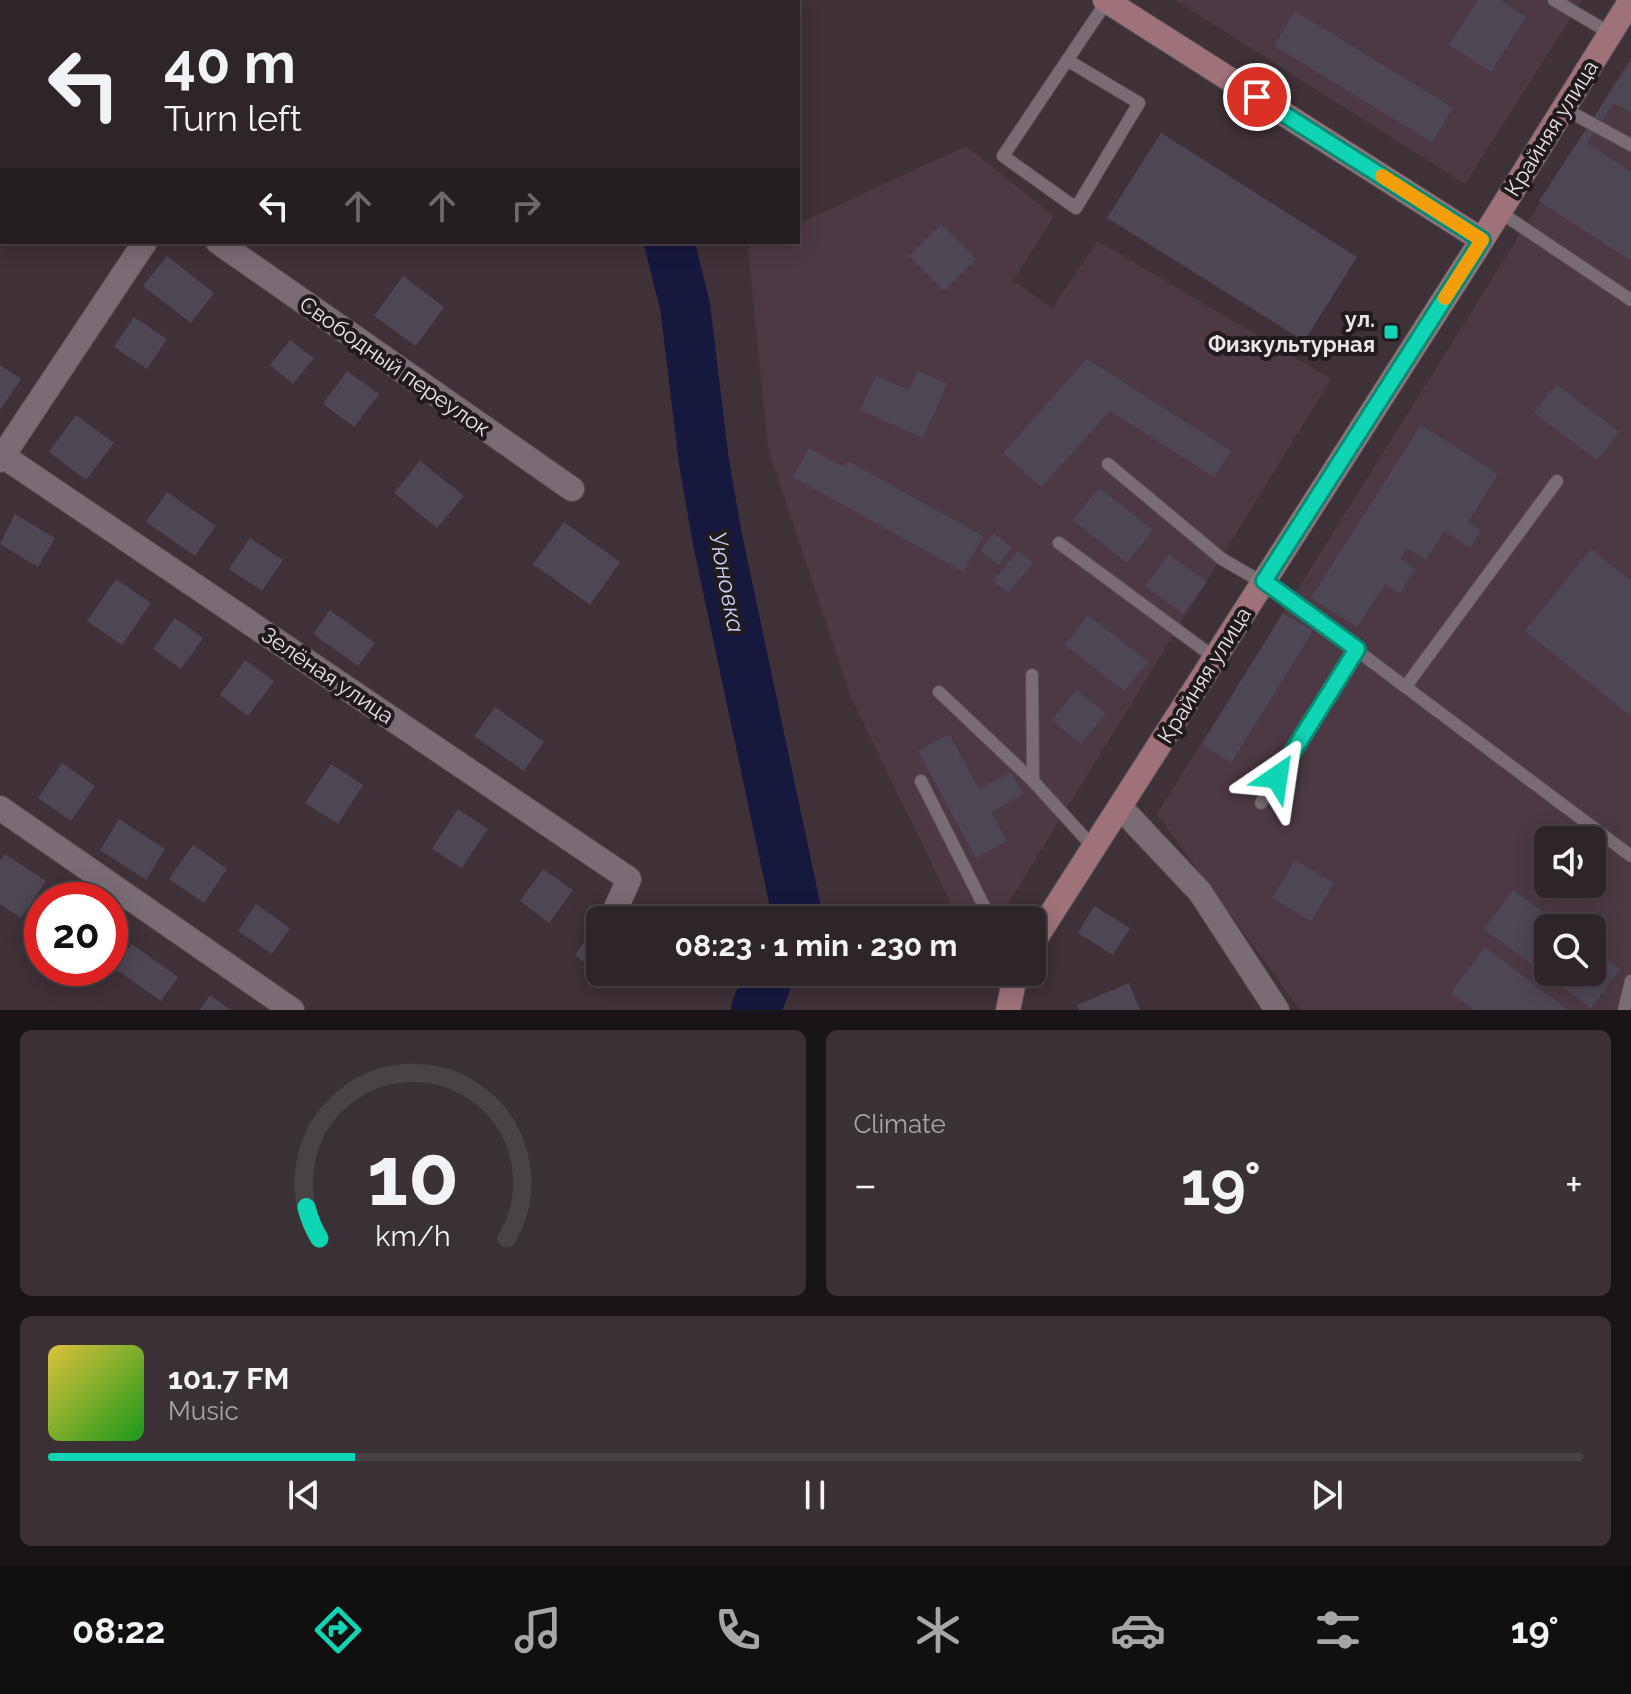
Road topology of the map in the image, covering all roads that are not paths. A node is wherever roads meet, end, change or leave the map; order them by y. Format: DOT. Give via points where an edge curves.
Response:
graph roads {
  1 [pos="1554,0"];
  2 [pos="1631,0"];
  3 [pos="1106,1"];
  4 [pos="1610,33"];
  5 [pos="1067,60"];
  6 [pos="1563,108"];
  7 [pos="1631,145"];
  8 [pos="1500,212"];
  9 [pos="1482,240"];
  10 [pos="144,244"];
  11 [pos="221,244"];
  12 [pos="1631,300"];
  13 [pos="1,457"];
  14 [pos="1108,464"];
  15 [pos="1557,481"];
  16 [pos="572,489"];
  17 [pos="1059,543"];
  18 [pos="1264,581"];
  19 [pos="1357,649"];
  20 [pos="1215,658"];
  21 [pos="1032,675"];
  22 [pos="1406,686"];
  23 [pos="939,692"];
  24 [pos="921,781"];
  25 [pos="1033,781"];
  26 [pos="1261,803"];
  27 [pos="1120,807"];
  28 [pos="0,808"];
  29 [pos="1094,848"];
  30 [pos="1631,856"];
  31 [pos="617,906"];
  32 [pos="984,906"];
  33 [pos="1046,922"];
  34 [pos="1631,981"];
  35 [pos="1013,986"];
  36 [pos="292,1010"];
  37 [pos="1008,1010"];
  38 [pos="1277,1010"];
  39 [pos="1624,1010"];
  1 -- 4 [label="lane"];
  2 -- 4 [label="street, Крайняя улица"];
  3 -- 5 [label="lane"];
  3 -- 9 [label="street"];
  4 -- 6 [label="street, Крайняя улица"];
  5 -- 5 [label="lane" via="1003,156 1076,208 1139,103"];
  6 -- 7 [label="lane"];
  6 -- 8 [label="street, Крайняя улица"];
  8 -- 9 [label="street, Крайняя улица"];
  8 -- 12 [label="lane"];
  9 -- 18 [label="street, Крайняя улица"];
  10 -- 13 [label="street"];
  11 -- 16 [label="street, Свободный переулок"];
  13 -- 31 [label="street, Зелёная улица" via="629,879"];
  14 -- 18 [label="lane" via="1222,559"];
  15 -- 22 [label="lane"];
  17 -- 20 [label="lane"];
  18 -- 19 [label="lane"];
  18 -- 20 [label="street, Крайняя улица"];
  19 -- 22 [label="lane"];
  19 -- 26 [label="lane"];
  20 -- 27 [label="street, Крайняя улица"];
  21 -- 25 [label="lane"];
  22 -- 30 [label="lane"];
  23 -- 25 [label="lane"];
  24 -- 32 [label="lane"];
  25 -- 29 [label="lane"];
  27 -- 29 [label="street, Крайняя улица"];
  27 -- 38 [label="street" via="1200,892"];
  28 -- 36 [label="street"];
  29 -- 33 [label="street, Крайняя улица"];
  34 -- 39 [label="lane"];
  35 -- 37 [label="street"];
}
